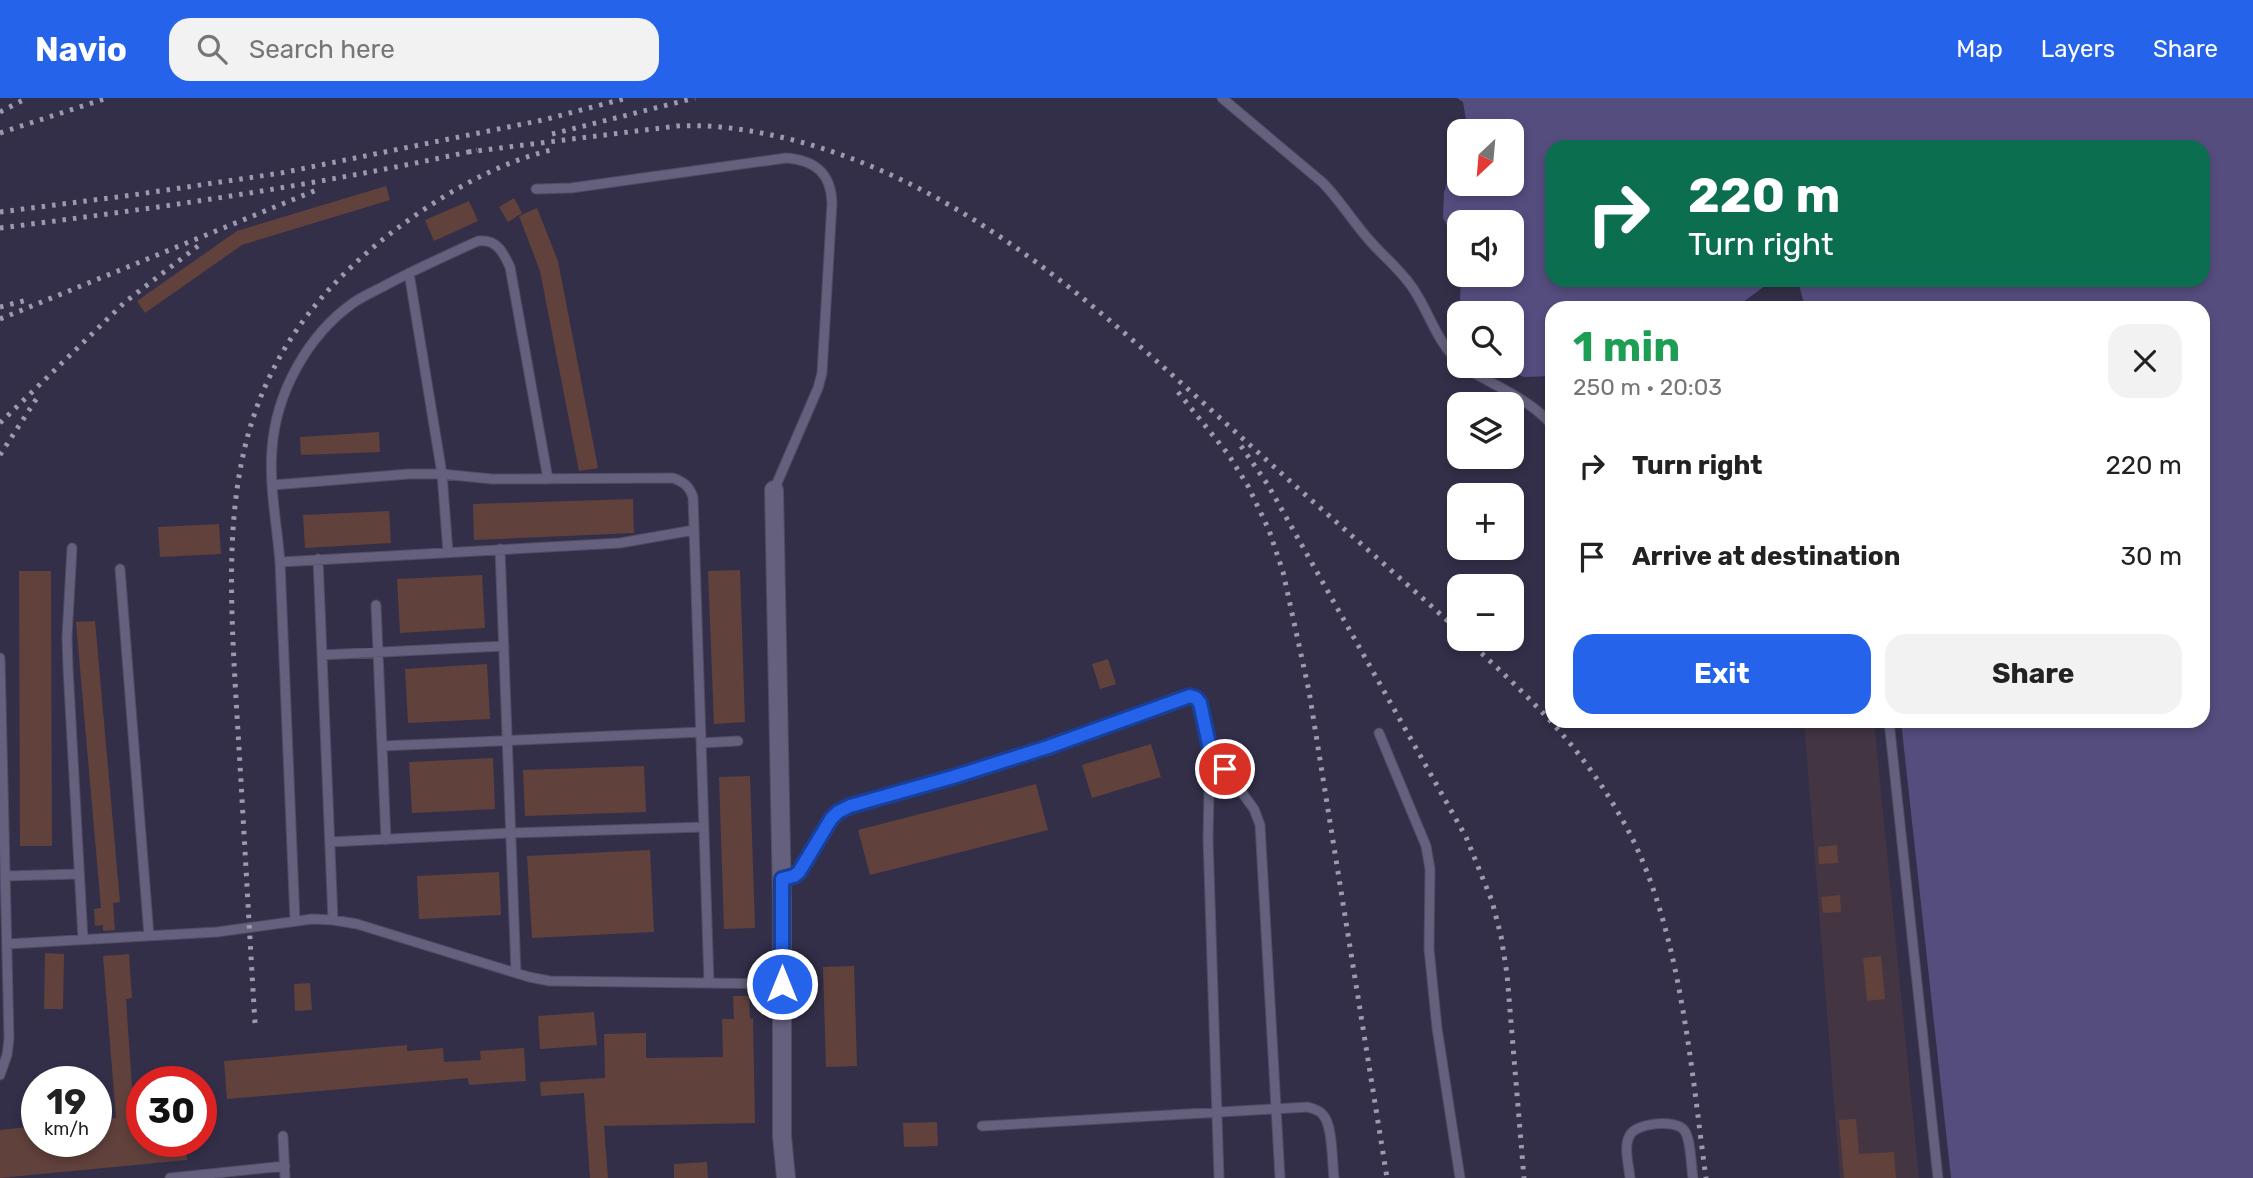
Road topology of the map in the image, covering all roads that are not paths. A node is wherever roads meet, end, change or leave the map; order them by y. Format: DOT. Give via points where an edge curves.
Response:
graph roads {
  1 [pos="1222,98"];
  2 [pos="536,189"];
  3 [pos="409,273"];
  4 [pos="1447,349"];
  5 [pos="1483,378"];
  6 [pos="1545,417"];
  7 [pos="442,474"];
  8 [pos="548,479"];
  9 [pos="273,485"];
  10 [pos="774,490"];
  11 [pos="694,530"];
  12 [pos="72,548"];
  13 [pos="500,549"];
  14 [pos="448,552"];
  15 [pos="318,559"];
  16 [pos="280,562"];
  17 [pos="120,569"];
  18 [pos="376,605"];
  19 [pos="504,646"];
  20 [pos="378,652"];
  21 [pos="322,655"];
  22 [pos="0,658"];
  23 [pos="1890,728"];
  24 [pos="701,732"];
  25 [pos="1379,733"];
  26 [pos="507,740"];
  27 [pos="738,741"];
  28 [pos="701,743"];
  29 [pos="382,746"];
  30 [pos="1210,749"];
  31 [pos="704,827"];
  32 [pos="511,833"];
  33 [pos="386,840"];
  34 [pos="330,842"];
  35 [pos="79,874"];
  36 [pos="5,876"];
  37 [pos="782,879"];
  38 [pos="333,920"];
  39 [pos="295,921"];
  40 [pos="149,936"];
  41 [pos="83,939"];
  42 [pos="7,944"];
  43 [pos="516,973"];
  44 [pos="709,983"];
  45 [pos="782,984"];
  46 [pos="0,1075"];
  47 [pos="1276,1109"];
  48 [pos="1217,1113"];
  49 [pos="982,1126"];
  50 [pos="283,1136"];
  51 [pos="285,1166"];
  52 [pos="170,1178"];
  53 [pos="285,1178"];
  54 [pos="786,1178"];
  55 [pos="1219,1178"];
  56 [pos="1280,1178"];
  57 [pos="1334,1178"];
  58 [pos="1460,1178"];
  59 [pos="1630,1178"];
  60 [pos="1693,1178"];
  61 [pos="1938,1178"];
  1 -- 4 [label="lane" via="1335,196 1372,244 1403,274"];
  2 -- 10 [label="lane" via="786,158 806,161 829,180 832,203 822,373"];
  3 -- 7 [label="lane"];
  3 -- 8 [label="lane" via="478,241 487,240 503,252 510,267"];
  3 -- 9 [label="lane" via="355,302 308,350 278,412"];
  5 -- 6 [label="lane"];
  7 -- 8 [label="lane"];
  7 -- 9 [label="lane"];
  7 -- 14 [label="lane"];
  8 -- 11 [label="lane" via="673,478 690,488"];
  9 -- 16 [label="lane"];
  10 -- 37 [label="street"];
  11 -- 13 [label="lane" via="620,543"];
  11 -- 24 [label="lane"];
  12 -- 35 [label="lane" via="67,638"];
  13 -- 14 [label="lane"];
  13 -- 19 [label="lane"];
  14 -- 15 [label="lane"];
  15 -- 16 [label="lane"];
  15 -- 21 [label="lane"];
  16 -- 39 [label="lane"];
  17 -- 40 [label="lane"];
  18 -- 20 [label="lane"];
  19 -- 20 [label="lane"];
  19 -- 26 [label="lane"];
  20 -- 21 [label="lane"];
  20 -- 29 [label="lane"];
  21 -- 34 [label="lane"];
  22 -- 36 [label="lane"];
  23 -- 61 [label="lane"];
  24 -- 26 [label="lane"];
  24 -- 28 [label="lane"];
  25 -- 58 [label="lane" via="1426,846 1437,1028"];
  26 -- 29 [label="lane"];
  26 -- 32 [label="lane"];
  27 -- 28 [label="lane"];
  28 -- 31 [label="lane"];
  29 -- 33 [label="lane"];
  30 -- 37 [label="lane" via="1200,703 1185,697 1048,747 850,806 831,819 799,872"];
  30 -- 47 [label="lane" via="1254,809 1260,825"];
  30 -- 48 [label="lane" via="1208,838"];
  31 -- 32 [label="lane"];
  31 -- 44 [label="lane"];
  32 -- 33 [label="lane"];
  32 -- 43 [label="lane"];
  33 -- 34 [label="lane"];
  34 -- 38 [label="lane"];
  35 -- 36 [label="lane"];
  35 -- 41 [label="lane"];
  36 -- 42 [label="lane"];
  37 -- 45 [label="street"];
  38 -- 39 [label="lane"];
  38 -- 43 [label="lane"];
  39 -- 40 [label="lane"];
  40 -- 41 [label="lane"];
  41 -- 42 [label="lane"];
  42 -- 46 [label="lane" via="9,1039"];
  43 -- 44 [label="lane" via="550,981"];
  44 -- 45 [label="lane"];
  45 -- 54 [label="street"];
  47 -- 48 [label="lane"];
  47 -- 56 [label="lane"];
  47 -- 57 [label="lane" via="1308,1107 1324,1115"];
  48 -- 49 [label="lane"];
  48 -- 55 [label="lane"];
  50 -- 51 [label="lane"];
  51 -- 52 [label="lane"];
  51 -- 53 [label="lane"];
  59 -- 60 [label="lane" via="1629,1136 1640,1127 1669,1123 1687,1135"];
}
